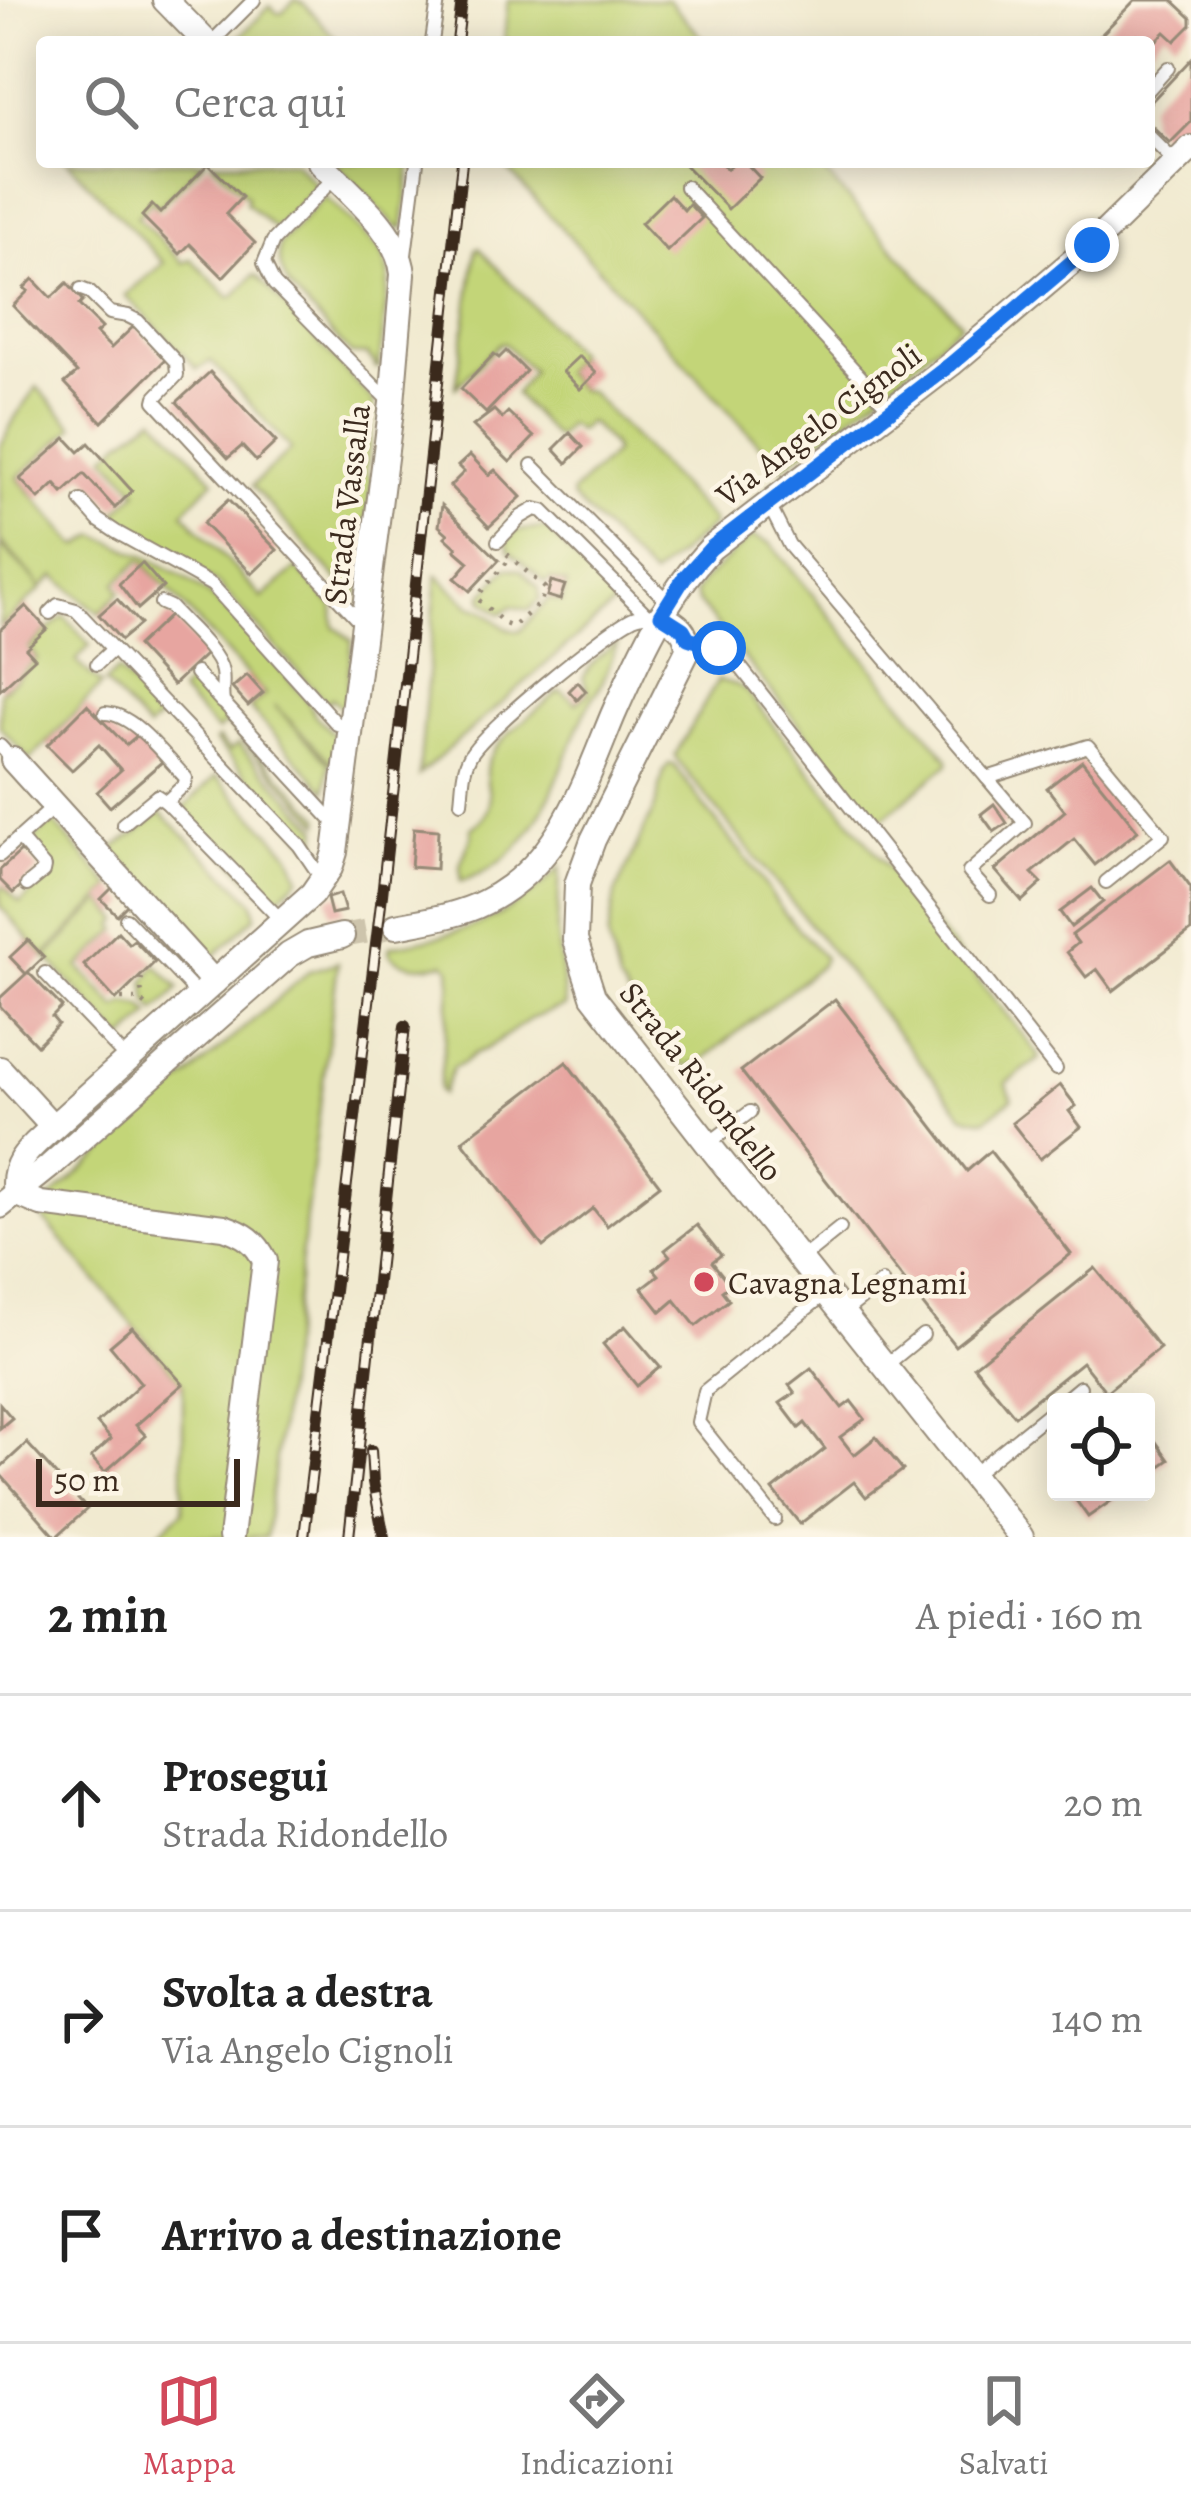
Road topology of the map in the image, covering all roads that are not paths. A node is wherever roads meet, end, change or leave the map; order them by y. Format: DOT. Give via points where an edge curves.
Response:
graph roads {
  1 [pos="165,0"];
  2 [pos="254,0"];
  3 [pos="438,0"];
  4 [pos="203,36"];
  5 [pos="215,36"];
  6 [pos="433,36"];
  7 [pos="1168,68"];
  8 [pos="1155,82"];
  9 [pos="1155,139"];
  10 [pos="1184,156"];
  11 [pos="416,168"];
  12 [pos="327,170"];
  13 [pos="686,187"];
  14 [pos="403,274"];
  15 [pos="82,289"];
  16 [pos="392,404"];
  17 [pos="891,410"];
  18 [pos="532,465"];
  19 [pos="81,501"];
  20 [pos="769,504"];
  21 [pos="498,541"];
  22 [pos="161,603"];
  23 [pos="658,611"];
  24 [pos="50,614"];
  25 [pos="364,627"];
  26 [pos="688,638"];
  27 [pos="112,649"];
  28 [pos="97,664"];
  29 [pos="196,673"];
  30 [pos="223,702"];
  31 [pos="105,713"];
  32 [pos="351,730"];
  33 [pos="6,753"];
  34 [pos="987,778"];
  35 [pos="166,802"];
  36 [pos="461,802"];
  37 [pos="55,806"];
  38 [pos="339,820"];
  39 [pos="123,824"];
  40 [pos="19,838"];
  41 [pos="0,855"];
  42 [pos="323,880"];
  43 [pos="1106,883"];
  44 [pos="27,885"];
  45 [pos="990,895"];
  46 [pos="126,919"];
  47 [pos="282,921"];
  48 [pos="396,926"];
  49 [pos="342,936"];
  50 [pos="45,973"];
  51 [pos="206,989"];
  52 [pos="128,1060"];
  53 [pos="1056,1069"];
  54 [pos="0,1070"];
  55 [pos="750,1112"];
  56 [pos="53,1127"];
  57 [pos="708,1144"];
  58 [pos="8,1199"];
  59 [pos="840,1228"];
  60 [pos="800,1261"];
  61 [pos="881,1282"];
  62 [pos="834,1303"];
  63 [pos="923,1335"];
  64 [pos="885,1366"];
  65 [pos="1080,1387"];
  66 [pos="1073,1393"];
  67 [pos="1047,1414"];
  68 [pos="972,1475"];
  69 [pos="775,1519"];
  70 [pos="231,1537"];
  71 [pos="1021,1537"];
  1 -- 4 [label="street"];
  2 -- 5 [label="lane"];
  3 -- 6 [label="lane"];
  7 -- 8 [label="lane"];
  9 -- 10 [label="lane"];
  10 -- 17 [label="street, Via Angelo Cignoli" via="1092,245"];
  11 -- 14 [label="lane"];
  12 -- 14 [label="street" via="394,242"];
  12 -- 16 [label="lane" via="264,263 274,284"];
  13 -- 17 [label="lane"];
  14 -- 16 [label="street, Strada Vassalla"];
  15 -- 25 [label="lane" via="110,313 138,320 176,362 177,375 155,401"];
  16 -- 25 [label="street, Strada Vassalla"];
  17 -- 20 [label="street, Via Angelo Cignoli"];
  18 -- 23 [label="lane"];
  19 -- 32 [label="lane" via="116,532 212,585"];
  20 -- 23 [label="street, Via Angelo Cignoli" via="711,548"];
  20 -- 34 [label="lane" via="789,545"];
  21 -- 23 [label="lane" via="521,517 543,511"];
  22 -- 30 [label="lane" via="216,658"];
  23 -- 26 [label="street"];
  23 -- 36 [label="lane" via="598,641 485,736 469,757"];
  23 -- 48 [label="street, Via Angelo Cignoli" via="569,818 537,863 483,903"];
  24 -- 27 [label="lane" via="58,605 76,610"];
  25 -- 32 [label="street, Strada Vassalla"];
  26 -- 53 [label="lane" via="719,648 742,668"];
  26 -- 57 [label="street, Strada Ridondello" via="684,662 593,840 577,884 575,940 593,996"];
  27 -- 28 [label="lane"];
  27 -- 42 [label="lane"];
  29 -- 30 [label="lane"];
  30 -- 38 [label="lane"];
  31 -- 35 [label="lane" via="127,718 186,778"];
  32 -- 38 [label="street, Strada Vassalla"];
  33 -- 37 [label="street"];
  34 -- 43 [label="lane" via="1088,746 1163,836"];
  34 -- 45 [label="lane" via="1025,823 969,872"];
  35 -- 39 [label="lane" via="157,796"];
  35 -- 47 [label="lane"];
  37 -- 40 [label="lane"];
  37 -- 51 [label="street"];
  38 -- 42 [label="street, Strada Vassalla"];
  40 -- 41 [label="lane"];
  40 -- 44 [label="lane" via="44,867"];
  42 -- 47 [label="street"];
  46 -- 51 [label="lane"];
  47 -- 51 [label="street"];
  49 -- 58 [label="street" via="289,955"];
  50 -- 52 [label="lane"];
  51 -- 52 [label="street"];
  52 -- 56 [label="street"];
  54 -- 56 [label="street"];
  55 -- 57 [label="lane"];
  56 -- 58 [label="street" via="22,1157"];
  57 -- 60 [label="street, Strada Ridondello"];
  58 -- 70 [label="street" via="224,1227 259,1246 265,1261"];
  59 -- 60 [label="lane"];
  60 -- 62 [label="street, Strada Ridondello"];
  61 -- 62 [label="lane"];
  62 -- 64 [label="street, Strada Ridondello"];
  62 -- 69 [label="lane" via="705,1390 698,1422"];
  63 -- 64 [label="lane"];
  64 -- 68 [label="street, Strada Ridondello"];
  65 -- 66 [label="lane"];
  67 -- 68 [label="lane"];
  68 -- 71 [label="street, Strada Ridondello"];
}
